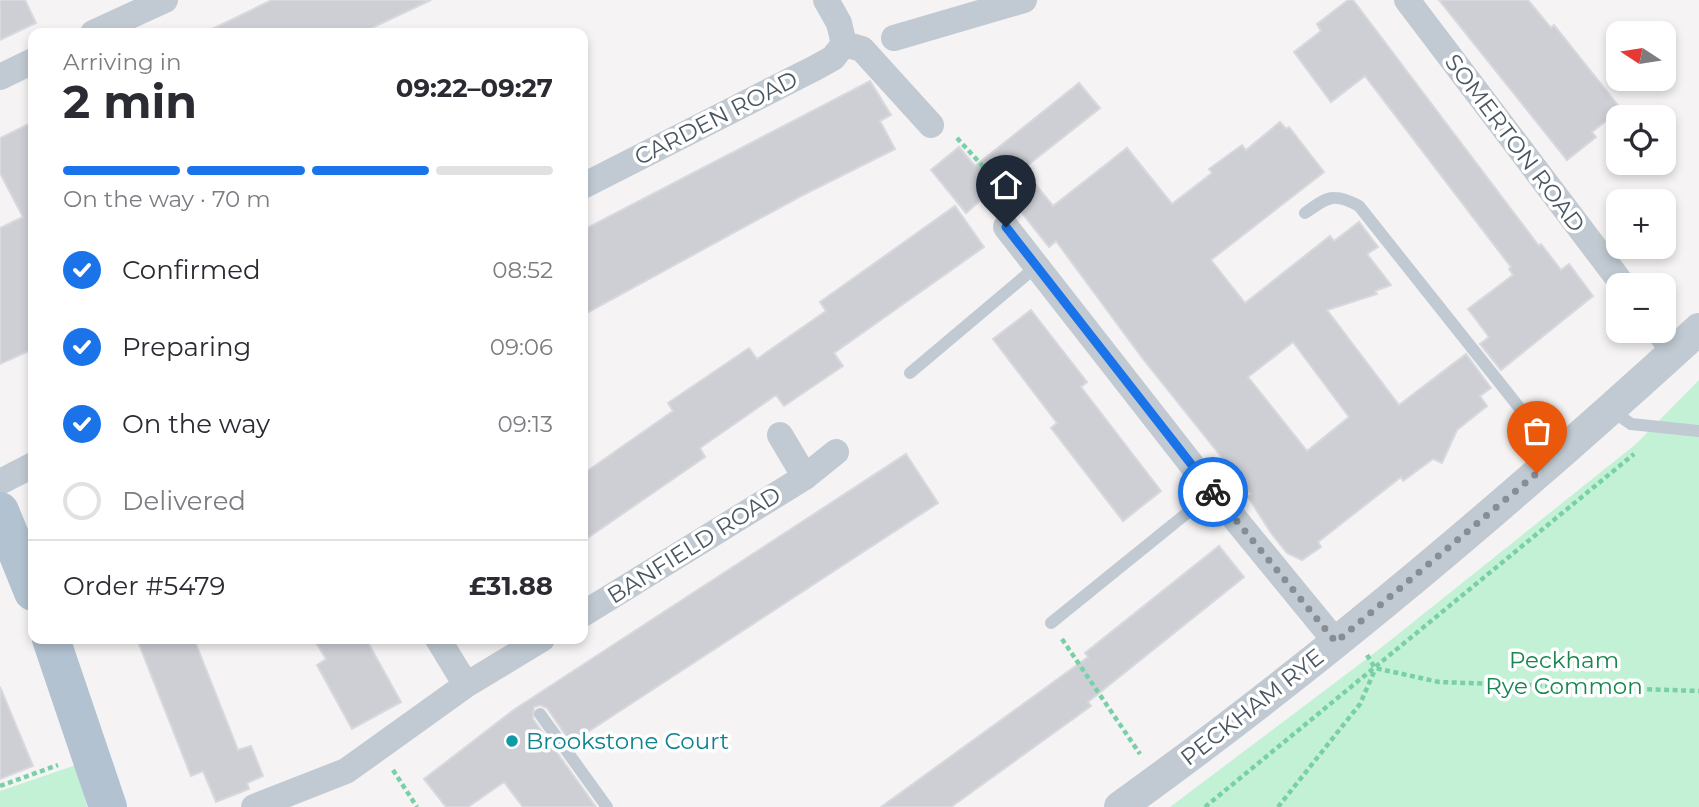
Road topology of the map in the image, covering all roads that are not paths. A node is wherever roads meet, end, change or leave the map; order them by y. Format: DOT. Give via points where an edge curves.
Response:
graph roads {
  1 [pos="165,0"];
  2 [pos="826,0"];
  3 [pos="1024,0"];
  4 [pos="1407,0"];
  5 [pos="104,28"];
  6 [pos="894,38"];
  7 [pos="844,44"];
  8 [pos="28,63"];
  9 [pos="0,77"];
  10 [pos="931,125"];
  11 [pos="588,183"];
  12 [pos="1305,213"];
  13 [pos="1006,227"];
  14 [pos="1037,266"];
  15 [pos="1614,273"];
  16 [pos="1699,328"];
  17 [pos="1676,337"];
  18 [pos="1664,343"];
  19 [pos="910,373"];
  20 [pos="1610,409"];
  21 [pos="1699,431"];
  22 [pos="780,435"];
  23 [pos="835,452"];
  24 [pos="1558,455"];
  25 [pos="28,468"];
  26 [pos="805,477"];
  27 [pos="0,482"];
  28 [pos="1213,492"];
  29 [pos="0,511"];
  30 [pos="28,580"];
  31 [pos="588,611"];
  32 [pos="1051,623"];
  33 [pos="1336,642"];
  34 [pos="53,644"];
  35 [pos="441,644"];
  36 [pos="534,644"];
  37 [pos="466,685"];
  38 [pos="540,714"];
  39 [pos="108,807"];
  40 [pos="254,807"];
  41 [pos="607,807"];
  42 [pos="1120,807"];
  1 -- 5 [label="street"];
  2 -- 7 [label="street"];
  3 -- 6 [label="street"];
  4 -- 15 [label="street, SOMERTON ROAD"];
  7 -- 10 [label="street" via="862,49"];
  7 -- 11 [label="street, CARDEN ROAD" via="833,58 815,68"];
  8 -- 9 [label="street"];
  12 -- 24 [label="lane" via="1325,198 1343,197 1359,206"];
  13 -- 14 [label="street"];
  14 -- 19 [label="lane"];
  14 -- 28 [label="street"];
  16 -- 17 [label="street, PECKHAM RYE"];
  18 -- 20 [label="street, PECKHAM RYE"];
  20 -- 21 [label="lane" via="1630,424"];
  20 -- 24 [label="street, PECKHAM RYE"];
  22 -- 26 [label="street, BANFIELD ROAD"];
  23 -- 26 [label="street, BANFIELD ROAD"];
  24 -- 33 [label="street, PECKHAM RYE"];
  25 -- 27 [label="street"];
  26 -- 31 [label="street, BANFIELD ROAD"];
  28 -- 32 [label="lane"];
  28 -- 33 [label="street"];
  29 -- 30 [label="main road"];
  33 -- 42 [label="street, PECKHAM RYE"];
  34 -- 39 [label="main road"];
  35 -- 37 [label="street"];
  36 -- 37 [label="street"];
  37 -- 40 [label="street" via="346,771"];
  38 -- 41 [label="lane"];
}
